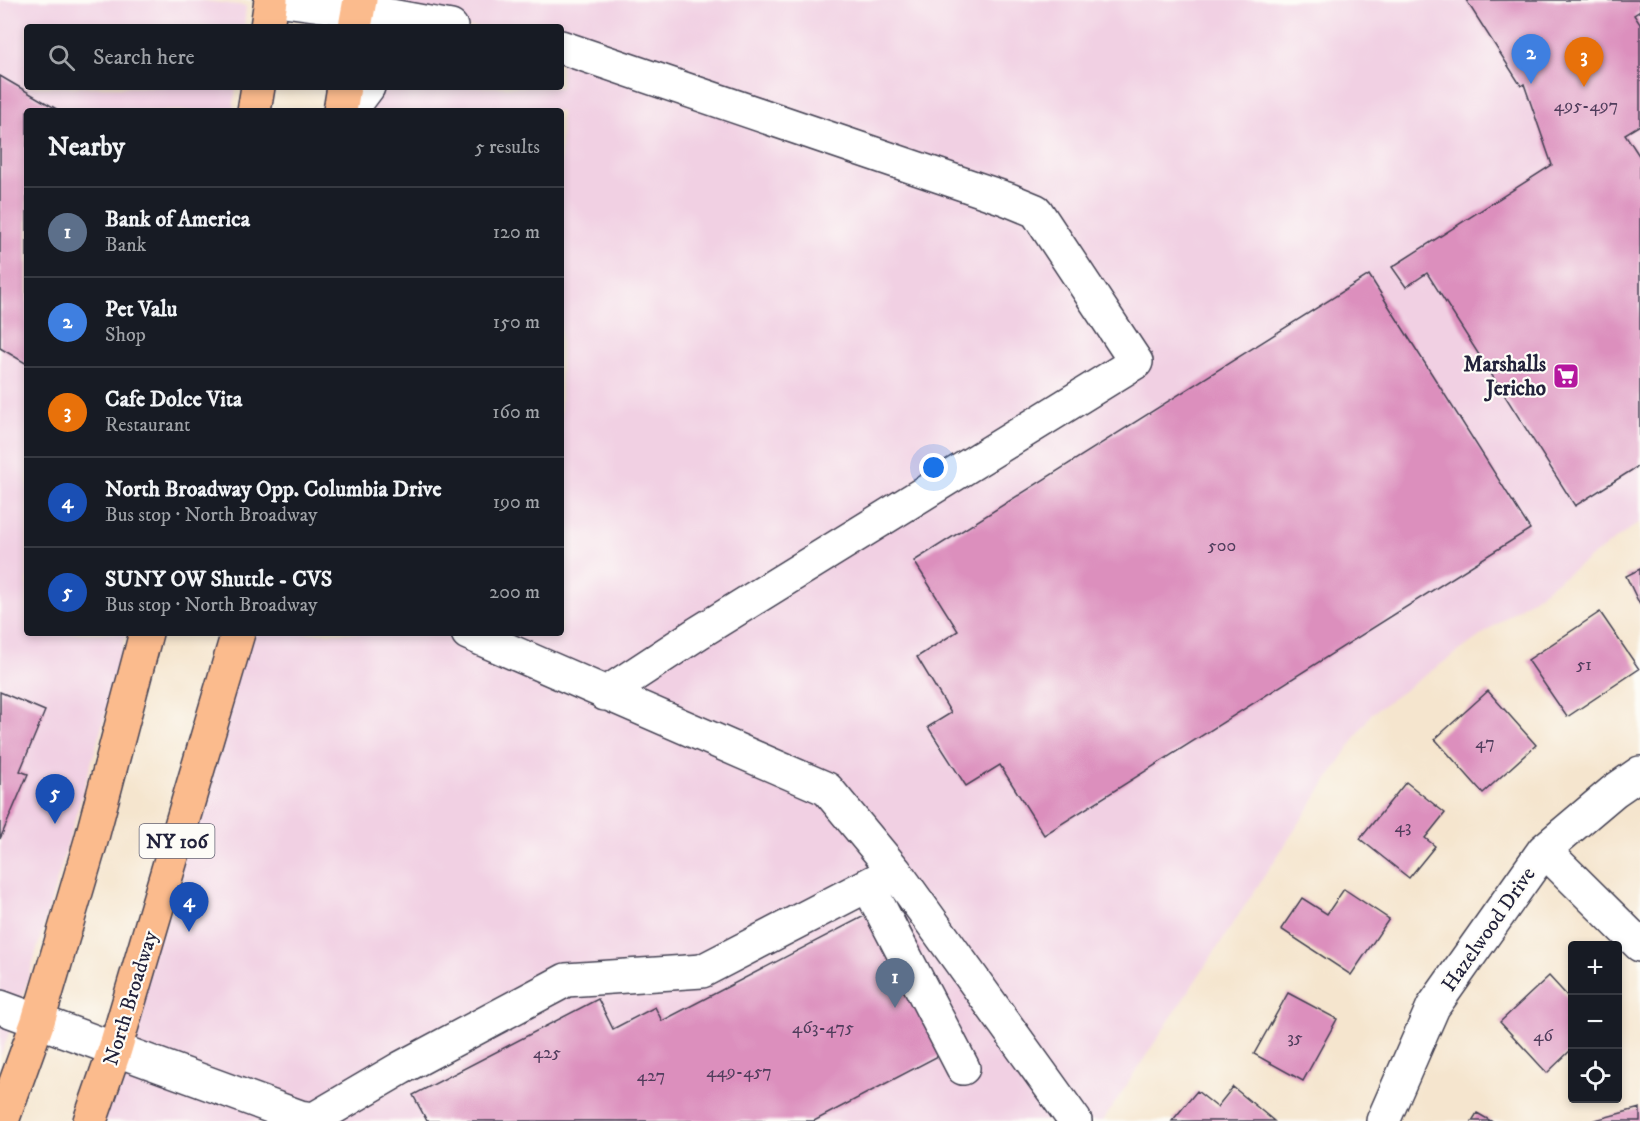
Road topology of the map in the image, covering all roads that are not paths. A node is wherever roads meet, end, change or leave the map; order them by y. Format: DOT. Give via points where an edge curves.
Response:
graph roads {
  1 [pos="271,0"];
  2 [pos="284,0"];
  3 [pos="358,12"];
  4 [pos="267,24"];
  5 [pos="432,24"];
  6 [pos="564,48"];
  7 [pos="258,90"];
  8 [pos="344,90"];
  9 [pos="366,90"];
  10 [pos="254,108"];
  11 [pos="340,108"];
  12 [pos="352,108"];
  13 [pos="145,636"];
  14 [pos="237,636"];
  15 [pos="475,636"];
  16 [pos="605,693"];
  17 [pos="1640,773"];
  18 [pos="1544,850"];
  19 [pos="882,878"];
  20 [pos="1640,945"];
  21 [pos="0,1006"];
  22 [pos="38,1021"];
  23 [pos="115,1049"];
  24 [pos="963,1068"];
  25 [pos="2,1121"];
  26 [pos="90,1121"];
  27 [pos="1075,1121"];
  28 [pos="1383,1121"];
  1 -- 4 [label="main road"];
  2 -- 3 [label="street"];
  3 -- 5 [label="street"];
  6 -- 16 [label="street" via="1036,211 1136,362"];
  7 -- 10 [label="main road"];
  8 -- 11 [label="main road"];
  9 -- 12 [label="street"];
  13 -- 22 [label="main road"];
  14 -- 23 [label="main road, North Broadway / NY 106"];
  15 -- 16 [label="street"];
  16 -- 19 [label="street" via="828,789"];
  17 -- 18 [label="street, Hazelwood Drive"];
  18 -- 20 [label="street"];
  18 -- 28 [label="street, Hazelwood Drive" via="1433,1007"];
  19 -- 23 [label="street" via="702,971 566,980 314,1119"];
  19 -- 24 [label="street"];
  19 -- 27 [label="street"];
  21 -- 22 [label="street"];
  22 -- 23 [label="street"];
  22 -- 25 [label="main road"];
  23 -- 26 [label="main road, North Broadway / NY 106"];
}
